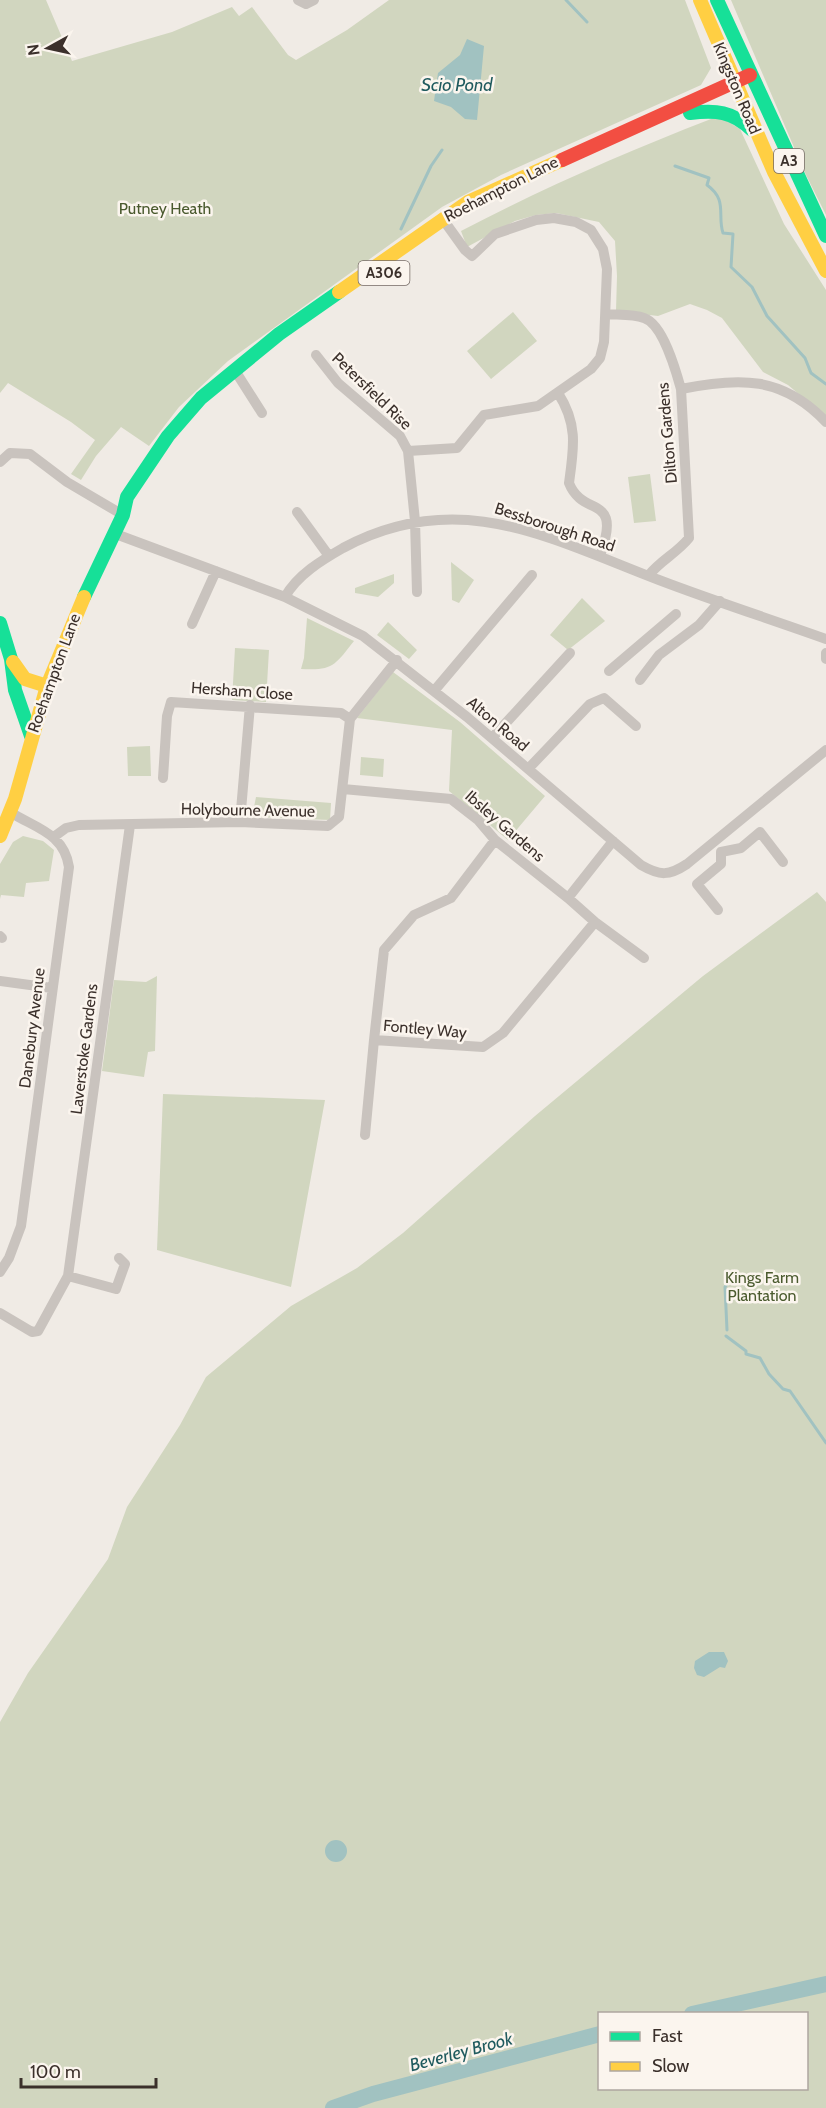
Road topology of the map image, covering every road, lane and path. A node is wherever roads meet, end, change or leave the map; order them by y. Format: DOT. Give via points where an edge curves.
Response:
graph roads {
  1 [pos="298,0"];
  2 [pos="314,0"];
  3 [pos="700,0"];
  4 [pos="717,0"];
  5 [pos="719,45"];
  6 [pos="752,80"];
  7 [pos="737,87"];
  8 [pos="700,98"];
  9 [pos="690,113"];
  10 [pos="756,134"];
  11 [pos="445,223"];
  12 [pos="826,236"];
  13 [pos="826,271"];
  14 [pos="606,314"];
  15 [pos="316,356"];
  16 [pos="238,373"];
  17 [pos="681,389"];
  18 [pos="558,393"];
  19 [pos="262,413"];
  20 [pos="826,422"];
  21 [pos="408,451"];
  22 [pos="0,462"];
  23 [pos="297,512"];
  24 [pos="123,516"];
  25 [pos="415,521"];
  26 [pos="113,533"];
  27 [pos="329,556"];
  28 [pos="600,556"];
  29 [pos="216,571"];
  30 [pos="532,574"];
  31 [pos="649,575"];
  32 [pos="417,592"];
  33 [pos="285,597"];
  34 [pos="720,600"];
  35 [pos="676,614"];
  36 [pos="0,623"];
  37 [pos="192,624"];
  38 [pos="826,639"];
  39 [pos="643,642"];
  40 [pos="570,653"];
  41 [pos="826,653"];
  42 [pos="659,655"];
  43 [pos="11,659"];
  44 [pos="826,659"];
  45 [pos="397,660"];
  46 [pos="609,671"];
  47 [pos="640,680"];
  48 [pos="47,686"];
  49 [pos="434,691"];
  50 [pos="250,705"];
  51 [pos="350,719"];
  52 [pos="636,726"];
  53 [pos="31,736"];
  54 [pos="492,738"];
  55 [pos="826,750"];
  56 [pos="528,769"];
  57 [pos="163,778"];
  58 [pos="343,789"];
  59 [pos="5,808"];
  60 [pos="240,822"];
  61 [pos="130,825"];
  62 [pos="0,836"];
  63 [pos="55,836"];
  64 [pos="495,840"];
  65 [pos="613,841"];
  66 [pos="713,841"];
  67 [pos="721,852"];
  68 [pos="783,862"];
  69 [pos="568,898"];
  70 [pos="718,910"];
  71 [pos="595,922"];
  72 [pos="644,958"];
  73 [pos="0,981"];
  74 [pos="52,988"];
  75 [pos="374,1040"];
  76 [pos="365,1135"];
  77 [pos="119,1258"];
  78 [pos="0,1272"];
  79 [pos="68,1276"];
  80 [pos="0,1313"];
  1 -- 2 [label="street" via="306,4"];
  3 -- 5 [label="main road, Kingston Road / A3"];
  4 -- 6 [label="main road, Kingston Road / A3"];
  5 -- 7 [label="main road, Kingston Road / A3"];
  5 -- 8 [label="main road" via="716,79"];
  6 -- 7 [label="main road, A306"];
  6 -- 12 [label="main road, Kingston Road / A3"];
  7 -- 8 [label="main road, Roehampton Lane / A306"];
  7 -- 9 [label="main road, Roehampton Lane / A306"];
  7 -- 10 [label="main road, Kingston Road / A3"];
  8 -- 11 [label="main road, Roehampton Lane / A306" via="504,184"];
  9 -- 10 [label="main road, A306" via="730,112"];
  9 -- 11 [label="main road, Roehampton Lane / A306"];
  10 -- 13 [label="main road, Kingston Road / A3" via="793,216"];
  11 -- 14 [label="street" via="472,256 495,234 519,224 554,218 576,222 591,231 603,249 608,291"];
  11 -- 16 [label="main road, Roehampton Lane / A306"];
  14 -- 17 [label="street, Dilton Gardens" via="645,318 654,325"];
  14 -- 18 [label="street" via="600,358"];
  15 -- 21 [label="street, Petersfield Rise" via="338,383 400,436"];
  16 -- 19 [label="street"];
  16 -- 24 [label="main road, Roehampton Lane / A306" via="201,398 168,436 127,497"];
  17 -- 20 [label="street" via="741,380 762,383 782,389"];
  17 -- 31 [label="street, Dilton Gardens" via="689,538"];
  18 -- 21 [label="street" via="530,409 484,415 457,448"];
  18 -- 28 [label="street" via="573,423 569,483 607,519"];
  21 -- 25 [label="street, Petersfield Rise"];
  22 -- 24 [label="street" via="10,453 30,454"];
  23 -- 27 [label="street"];
  24 -- 26 [label="main road, Roehampton Lane / A306"];
  25 -- 27 [label="street, Bessborough Road" via="380,531"];
  25 -- 28 [label="street, Bessborough Road" via="481,519"];
  25 -- 32 [label="street, Petersfield Rise"];
  26 -- 29 [label="street, Alton Road"];
  26 -- 48 [label="main road, Roehampton Lane / A306"];
  27 -- 33 [label="street, Bessborough Road" via="297,580"];
  28 -- 31 [label="street, Bessborough Road"];
  29 -- 33 [label="street, Alton Road"];
  29 -- 37 [label="street"];
  30 -- 49 [label="street"];
  31 -- 34 [label="street, Bessborough Road"];
  33 -- 45 [label="street, Alton Road" via="363,636"];
  34 -- 38 [label="street, Bessborough Road"];
  34 -- 42 [label="street" via="699,625"];
  35 -- 39 [label="street"];
  36 -- 43 [label="main road"];
  39 -- 42 [label="street"];
  39 -- 46 [label="street"];
  40 -- 54 [label="street"];
  41 -- 44 [label="street"];
  42 -- 47 [label="street"];
  43 -- 48 [label="main road" via="25,678"];
  43 -- 53 [label="main road" via="15,690"];
  45 -- 49 [label="street, Alton Road"];
  45 -- 51 [label="street"];
  48 -- 53 [label="main road, Roehampton Lane / A306"];
  49 -- 54 [label="street, Alton Road"];
  50 -- 51 [label="street, Hersham Close" via="340,713"];
  50 -- 57 [label="street, Hersham Close" via="171,702"];
  50 -- 60 [label="street"];
  51 -- 58 [label="street, Holybourne Avenue"];
  52 -- 56 [label="street" via="604,698 590,704"];
  53 -- 59 [label="main road, Roehampton Lane / A306"];
  54 -- 56 [label="street, Alton Road"];
  55 -- 66 [label="street, Alton Road"];
  56 -- 65 [label="street, Alton Road"];
  58 -- 60 [label="street, Holybourne Avenue" via="339,817 328,826"];
  58 -- 64 [label="street, Ibsley Gardens" via="451,799 478,820"];
  59 -- 62 [label="main road, Roehampton Lane / A306"];
  59 -- 63 [label="street"];
  60 -- 61 [label="street, Holybourne Avenue"];
  61 -- 63 [label="street, Holybourne Avenue" via="71,826"];
  61 -- 79 [label="street, Laverstoke Gardens"];
  63 -- 74 [label="street, Danebury Avenue" via="69,867"];
  64 -- 69 [label="street, Ibsley Gardens"];
  64 -- 75 [label="street, Fontley Way" via="451,898 414,915 384,950"];
  65 -- 66 [label="street, Alton Road" via="641,865 664,875 687,864"];
  65 -- 69 [label="street"];
  66 -- 67 [label="street"];
  67 -- 68 [label="street" via="741,848 760,832"];
  67 -- 70 [label="street" via="721,864 696,884"];
  69 -- 71 [label="street, Ibsley Gardens"];
  71 -- 72 [label="street, Ibsley Gardens"];
  71 -- 75 [label="street, Fontley Way" via="503,1032 483,1047"];
  73 -- 74 [label="street"];
  74 -- 78 [label="street, Danebury Avenue" via="21,1226"];
  75 -- 76 [label="street"];
  77 -- 79 [label="street" via="125,1264 116,1289"];
  79 -- 80 [label="street, Laverstoke Gardens" via="40,1328 34,1332"];
}
